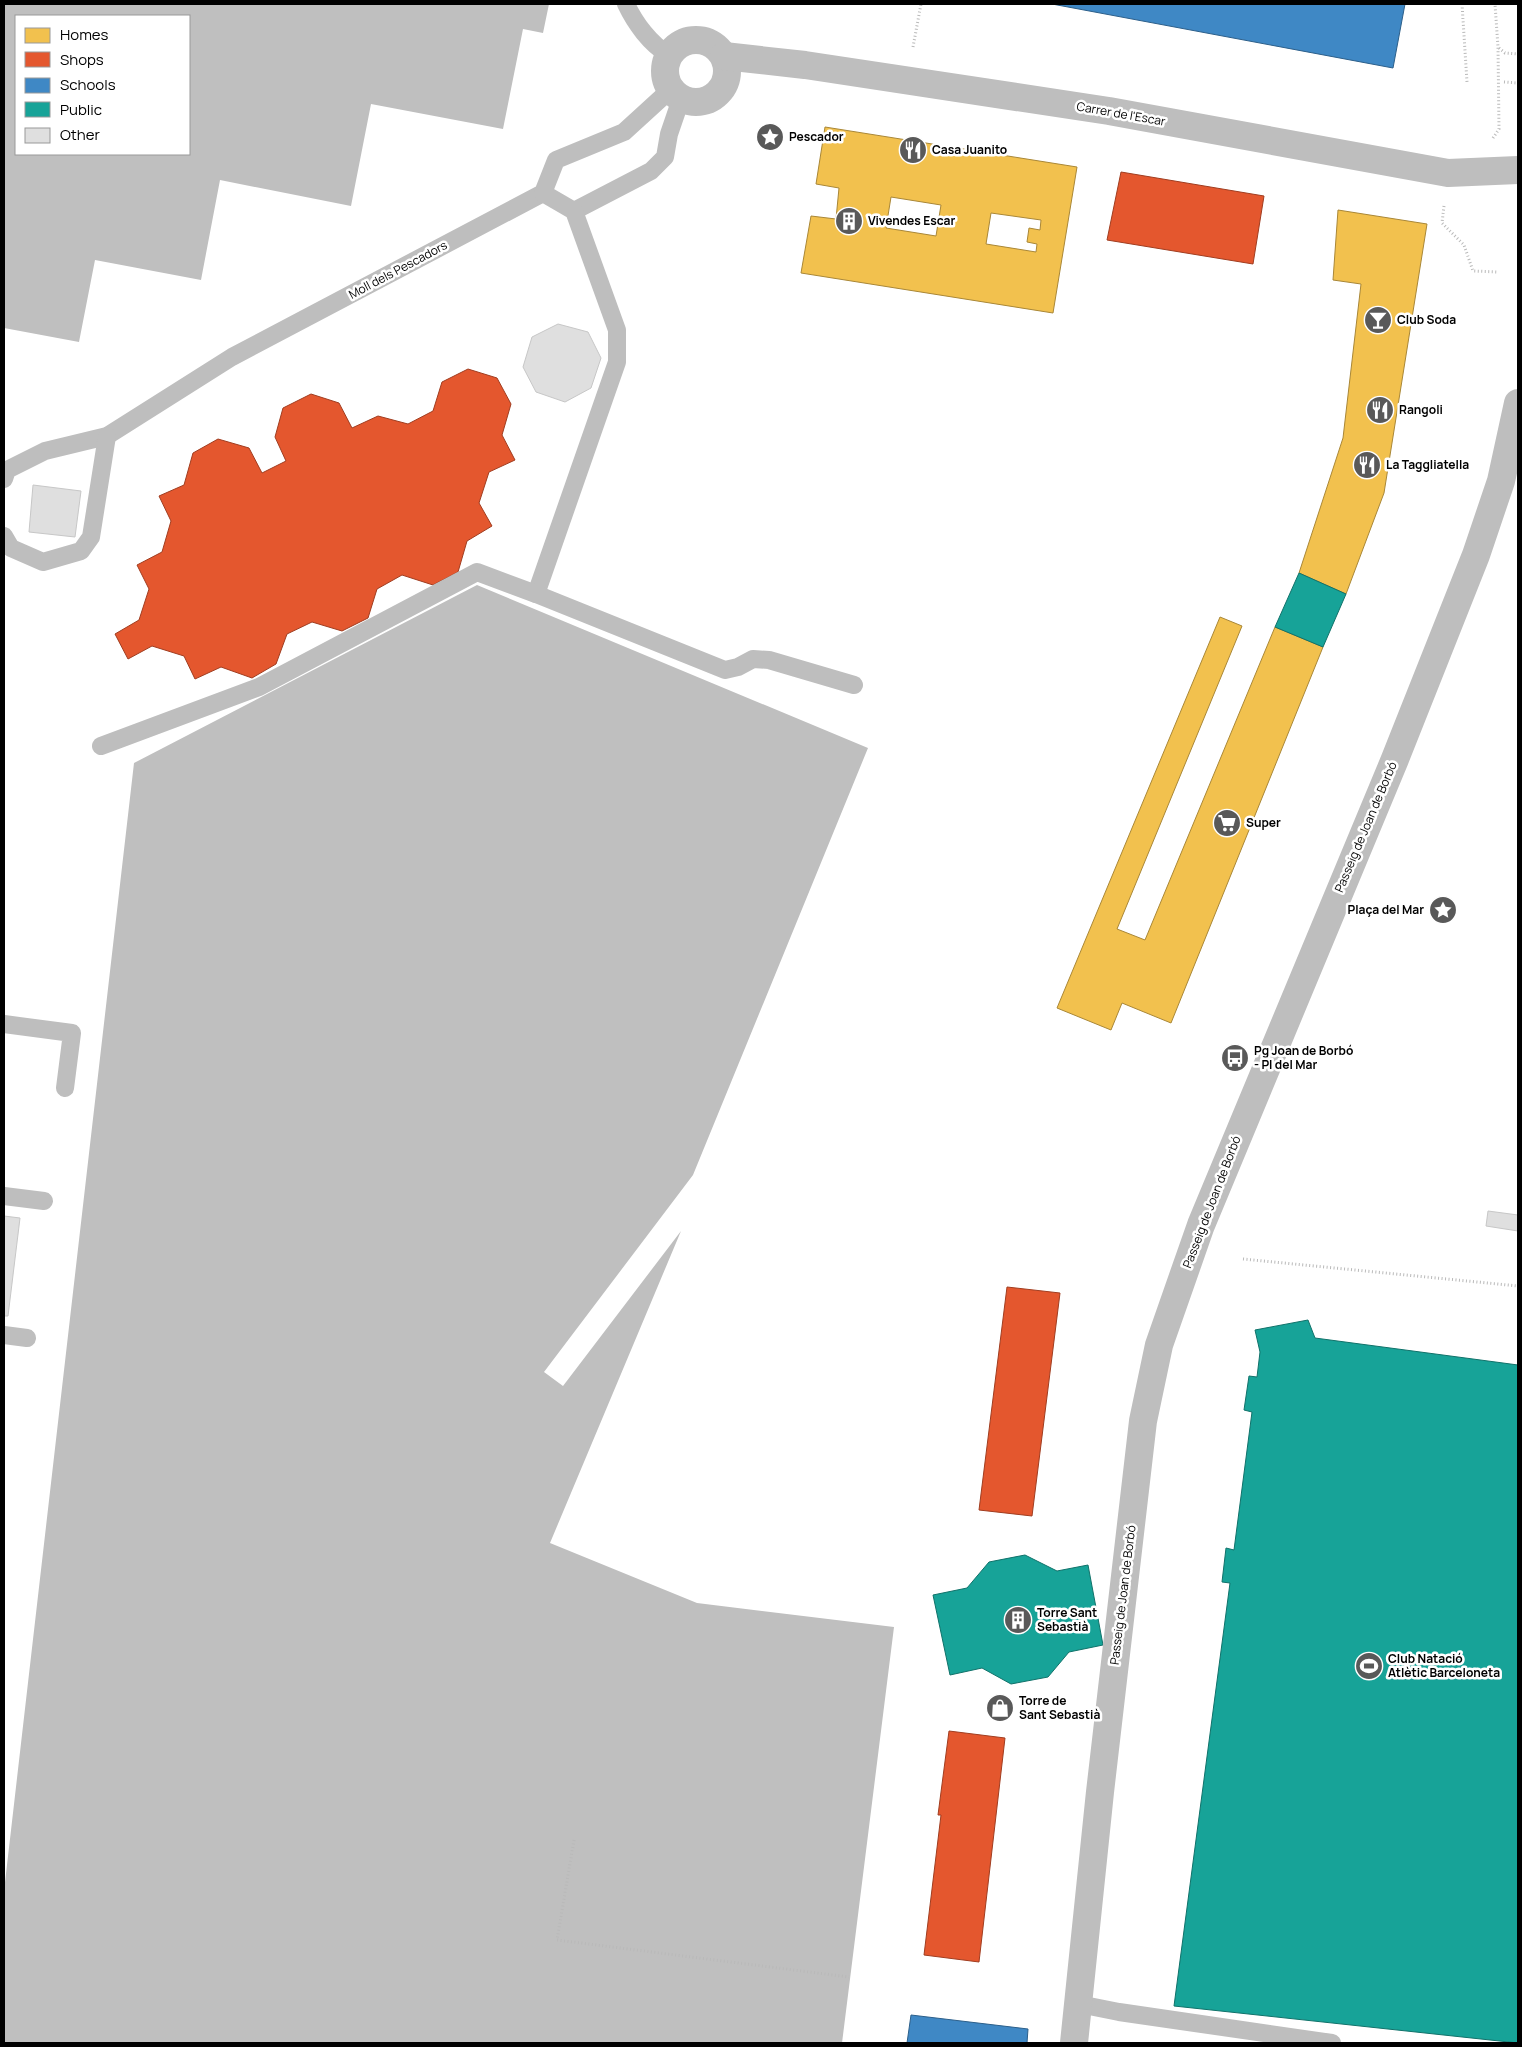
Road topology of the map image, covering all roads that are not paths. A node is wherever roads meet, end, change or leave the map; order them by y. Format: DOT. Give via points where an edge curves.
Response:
graph roads {
  1 [pos="626,4"];
  2 [pos="669,55"];
  3 [pos="724,56"];
  4 [pos="676,95"];
  5 [pos="1518,170"];
  6 [pos="543,193"];
  7 [pos="574,211"];
  8 [pos="1518,403"];
  9 [pos="107,436"];
  10 [pos="4,479"];
  11 [pos="4,536"];
  12 [pos="536,594"];
  13 [pos="854,685"];
  14 [pos="101,746"];
  15 [pos="4,1024"];
  16 [pos="65,1088"];
  17 [pos="4,1196"];
  18 [pos="44,1201"];
  19 [pos="4,1335"];
  20 [pos="27,1338"];
  21 [pos="1079,2004"];
  22 [pos="1074,2043"];
  23 [pos="1332,2043"];
  1 -- 2 [label="lane" via="642,29"];
  2 -- 3 [label="street" via="679,45 693,40 707,42"];
  2 -- 4 [label="street" via="664,69 667,84"];
  3 -- 4 [label="street" via="727,77 716,96 696,103"];
  3 -- 5 [label="street, Carrer de l'Escar" via="1109,111 1448,172"];
  4 -- 6 [label="lane" via="624,132 556,160"];
  4 -- 7 [label="lane" via="665,157 651,171"];
  6 -- 7 [label="lane"];
  6 -- 9 [label="lane, Moll dels Pescadors" via="232,357"];
  7 -- 12 [label="lane" via="617,330 617,362"];
  8 -- 21 [label="street, Passeig de Joan de Borbó" via="1501,481 1476,555 1201,1225 1159,1345 1143,1421"];
  9 -- 10 [label="lane, Moll dels Pescadors" via="45,451 8,470"];
  9 -- 11 [label="lane" via="90,536 81,551 43,562 11,548"];
  12 -- 13 [label="lane" via="725,670 738,668 753,659 769,660"];
  12 -- 14 [label="lane" via="476,572 260,687"];
  15 -- 16 [label="lane" via="72,1033"];
  17 -- 18 [label="lane"];
  19 -- 20 [label="lane"];
  21 -- 22 [label="street, Passeig de Joan de Borbó"];
  21 -- 23 [label="lane"];
}
